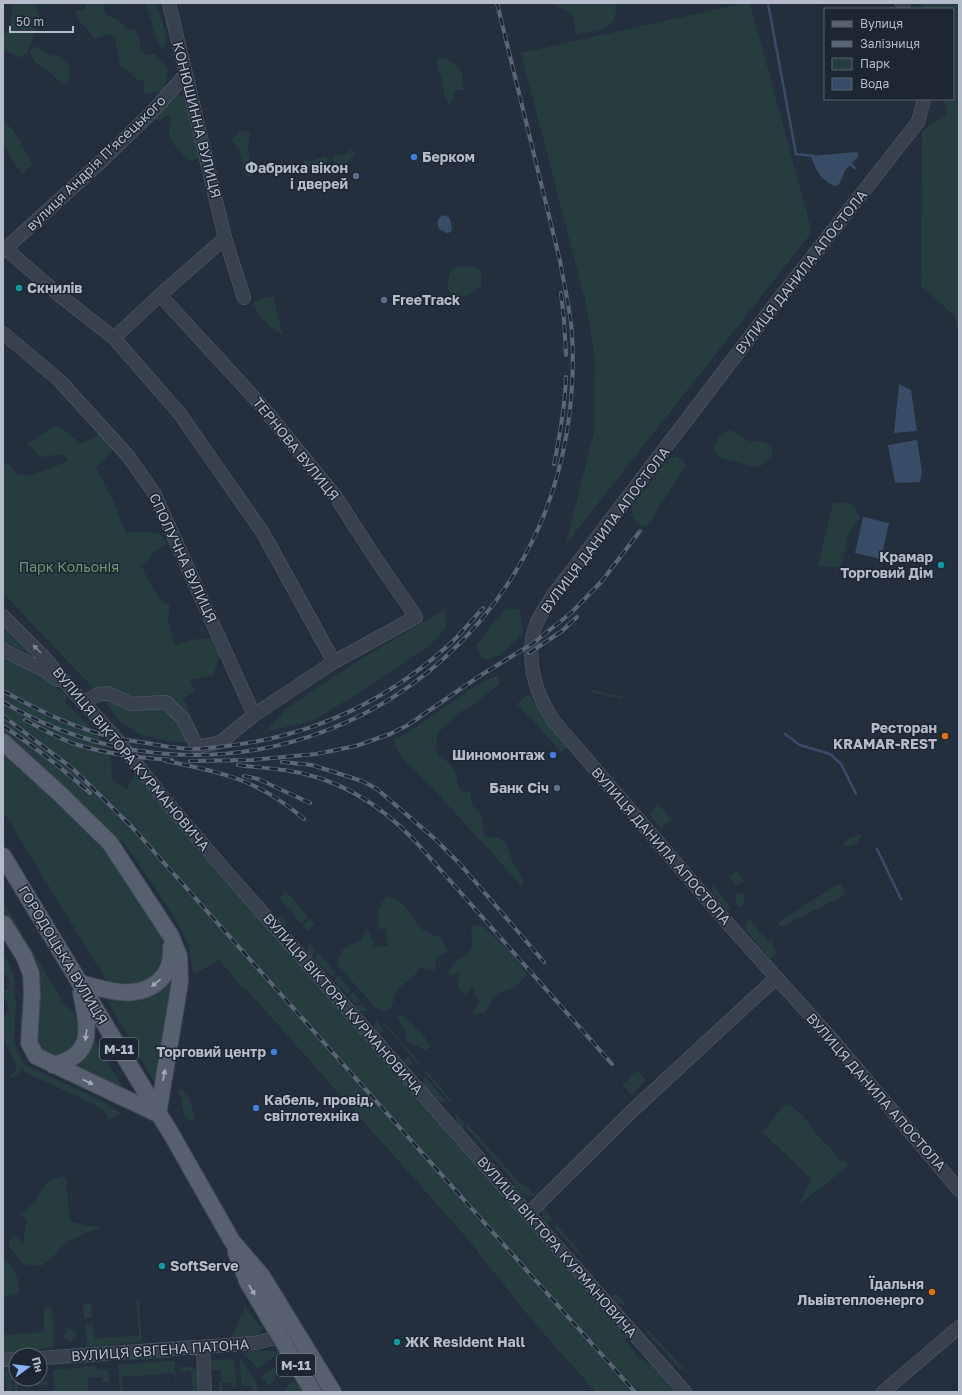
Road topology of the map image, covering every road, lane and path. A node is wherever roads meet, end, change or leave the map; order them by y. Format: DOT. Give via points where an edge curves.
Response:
graph roads {
  1 [pos="169,3"];
  2 [pos="186,74"];
  3 [pos="924,101"];
  4 [pos="225,238"];
  5 [pos="4,250"];
  6 [pos="160,295"];
  7 [pos="244,298"];
  8 [pos="3,333"];
  9 [pos="114,338"];
  10 [pos="3,616"];
  11 [pos="3,650"];
  12 [pos="334,662"];
  13 [pos="71,689"];
  14 [pos="84,703"];
  15 [pos="254,715"];
  16 [pos="3,742"];
  17 [pos="3,856"];
  18 [pos="4,923"];
  19 [pos="171,936"];
  20 [pos="776,978"];
  21 [pos="80,983"];
  22 [pos="53,1065"];
  23 [pos="158,1114"];
  24 [pos="959,1190"];
  25 [pos="528,1214"];
  26 [pos="232,1241"];
  27 [pos="282,1310"];
  28 [pos="959,1327"];
  29 [pos="280,1337"];
  30 [pos="203,1348"];
  31 [pos="308,1351"];
  32 [pos="48,1358"];
  33 [pos="301,1374"];
  34 [pos="330,1388"];
  35 [pos="205,1392"];
  36 [pos="313,1392"];
  37 [pos="685,1392"];
  38 [pos="883,1392"];
  1 -- 2 [label="street, КОНЮШИННА ВУЛИЦЯ"];
  2 -- 4 [label="street, КОНЮШИННА ВУЛИЦЯ"];
  2 -- 5 [label="street, вулиця Андрія Пʼясецького" via="110,153"];
  3 -- 20 [label="street, ВУЛИЦЯ ДАНИЛА АПОСТОЛА" via="918,122 553,595 537,622 533,635 534,677 552,719"];
  4 -- 6 [label="street"];
  4 -- 7 [label="street, КОНЮШИННА ВУЛИЦЯ"];
  5 -- 9 [label="street"];
  6 -- 9 [label="street"];
  6 -- 12 [label="street, ТЕРНОВА ВУЛИЦЯ" via="259,403 336,497 416,617"];
  8 -- 15 [label="street, СПОЛУЧНА ВУЛИЦЯ" via="59,380 128,456 154,493"];
  9 -- 12 [label="street" via="180,414 263,533"];
  13 -- 10 [label="street, ВУЛИЦЯ ВІКТОРА КУРМАНОВИЧА, one-way" via="44,657"];
  11 -- 13 [label="street" via="44,670"];
  12 -- 15 [label="street"];
  13 -- 14 [label="street, ВУЛИЦЯ ВІКТОРА КУРМАНОВИЧА"];
  14 -- 15 [label="street" via="96,695 108,693 131,704 166,702 183,719 197,747 222,741"];
  14 -- 25 [label="street, ВУЛИЦЯ ВІКТОРА КУРМАНОВИЧА" via="219,863"];
  16 -- 19 [label="main road" via="110,843"];
  17 -- 21 [label="main road, ГОРОДОЦЬКА ВУЛИЦЯ / М-11"];
  18 -- 22 [label="main road" via="24,956 31,974 29,1043 36,1056"];
  19 -- 21 [label="main road, one-way" via="171,961 168,969 163,978 149,989 127,993"];
  23 -- 19 [label="main road, one-way" via="180,982 179,956"];
  20 -- 24 [label="street, ВУЛИЦЯ ДАНИЛА АПОСТОЛА" via="837,1045"];
  20 -- 25 [label="street" via="633,1110"];
  21 -- 22 [label="main road, one-way" via="87,1036 80,1052 71,1059"];
  21 -- 23 [label="main road, ГОРОДОЦЬКА ВУЛИЦЯ / М-11"];
  22 -- 23 [label="main road, one-way"];
  23 -- 26 [label="main road, ГОРОДОЦЬКА ВУЛИЦЯ / М-11"];
  25 -- 37 [label="street, ВУЛИЦЯ ВІКТОРА КУРМАНОВИЧА"];
  26 -- 27 [label="main road, ГОРОДОЦЬКА ВУЛИЦЯ / М-11" via="262,1276"];
  26 -- 29 [label="main road, ГОРОДОЦЬКА ВУЛИЦЯ / М-11, one-way" via="248,1283"];
  27 -- 29 [label="main road"];
  27 -- 31 [label="main road, ГОРОДОЦЬКА ВУЛИЦЯ / М-11"];
  28 -- 38 [label="street"];
  29 -- 30 [label="street, ВУЛИЦЯ ЄВГЕНА ПАТОНА" via="255,1343"];
  29 -- 31 [label="main road"];
  29 -- 33 [label="main road, ГОРОДОЦЬКА ВУЛИЦЯ / М-11"];
  30 -- 32 [label="street, ВУЛИЦЯ ЄВГЕНА ПАТОНА"];
  30 -- 35 [label="street"];
  31 -- 34 [label="main road, ГОРОДОЦЬКА ВУЛИЦЯ / М-11"];
  33 -- 34 [label="main road"];
  33 -- 36 [label="main road, ГОРОДОЦЬКА ВУЛИЦЯ / М-11"];
}
